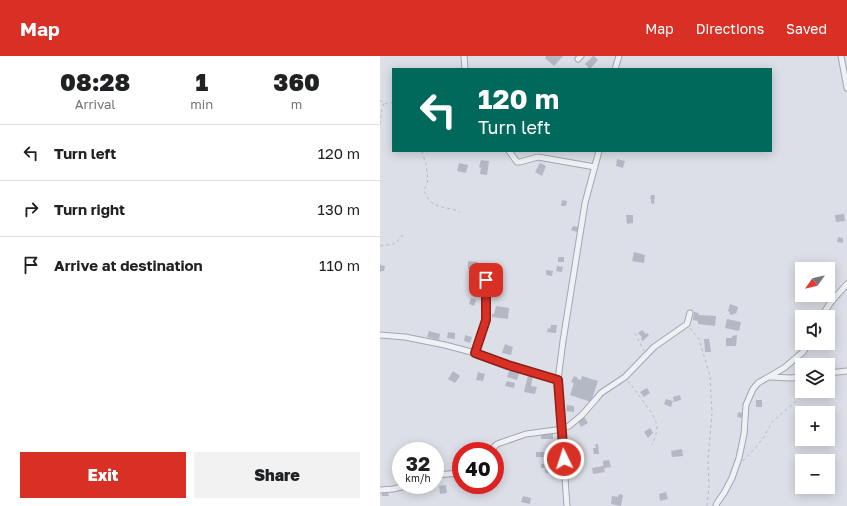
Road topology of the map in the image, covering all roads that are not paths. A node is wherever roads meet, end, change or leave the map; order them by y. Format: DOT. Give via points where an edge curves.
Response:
graph roads {
  1 [pos="464,56"];
  2 [pos="619,56"];
  3 [pos="841,56"];
  4 [pos="465,68"];
  5 [pos="615,68"];
  6 [pos="847,88"];
  7 [pos="510,152"];
  8 [pos="599,152"];
  9 [pos="595,167"];
  10 [pos="486,280"];
  11 [pos="847,284"];
  12 [pos="826,310"];
  13 [pos="690,313"];
  14 [pos="380,335"];
  15 [pos="804,350"];
  16 [pos="475,353"];
  17 [pos="847,371"];
  18 [pos="835,372"];
  19 [pos="770,377"];
  20 [pos="795,377"];
  21 [pos="558,380"];
  22 [pos="562,428"];
  23 [pos="504,442"];
  24 [pos="392,489"];
  25 [pos="380,490"];
  26 [pos="567,506"];
  27 [pos="716,506"];
  1 -- 4 [label="street"];
  2 -- 5 [label="street"];
  3 -- 6 [label="street"];
  7 -- 9 [label="street" via="517,162 538,157"];
  8 -- 9 [label="street"];
  9 -- 21 [label="street" via="585,203"];
  10 -- 16 [label="street" via="486,320"];
  11 -- 12 [label="street"];
  13 -- 22 [label="street" via="687,324 654,346 626,377 601,393 582,415 569,426"];
  14 -- 16 [label="street" via="405,337"];
  15 -- 19 [label="street"];
  16 -- 21 [label="street"];
  17 -- 18 [label="street"];
  19 -- 20 [label="street"];
  19 -- 27 [label="street" via="753,389 746,405 739,458 732,478"];
  21 -- 22 [label="street"];
  22 -- 23 [label="street" via="526,434"];
  22 -- 26 [label="street"];
  24 -- 25 [label="street"];
}
